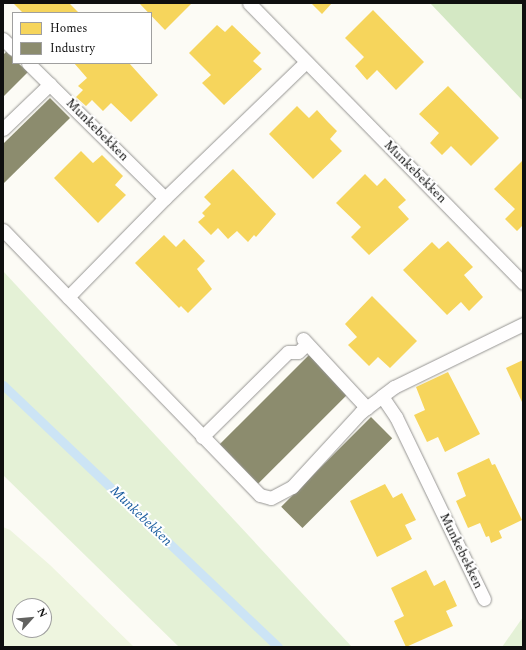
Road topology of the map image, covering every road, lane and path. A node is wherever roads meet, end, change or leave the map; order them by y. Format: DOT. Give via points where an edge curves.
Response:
graph roads {
  1 [pos="249,3"];
  2 [pos="3,39"];
  3 [pos="12,48"];
  4 [pos="306,62"];
  5 [pos="29,64"];
  6 [pos="50,84"];
  7 [pos="3,129"];
  8 [pos="165,198"];
  9 [pos="3,230"];
  10 [pos="523,283"];
  11 [pos="68,297"];
  12 [pos="523,324"];
  13 [pos="382,396"];
  14 [pos="367,408"];
  15 [pos="202,436"];
  16 [pos="484,600"];
  1 -- 4 [label="lane, Munkebekken"];
  2 -- 3 [label="lane"];
  4 -- 8 [label="lane"];
  4 -- 10 [label="lane, Munkebekken"];
  5 -- 6 [label="lane, Munkebekken"];
  6 -- 7 [label="lane"];
  6 -- 8 [label="lane, Munkebekken"];
  8 -- 11 [label="lane"];
  9 -- 11 [label="lane"];
  11 -- 15 [label="lane"];
  12 -- 13 [label="lane" via="394,387"];
  13 -- 14 [label="lane"];
  13 -- 16 [label="lane, Munkebekken" via="396,417"];
  14 -- 15 [label="lane" via="304,477 281,495 271,498 260,495"];
  14 -- 15 [label="lane" via="305,341 298,352 288,352"];
}
